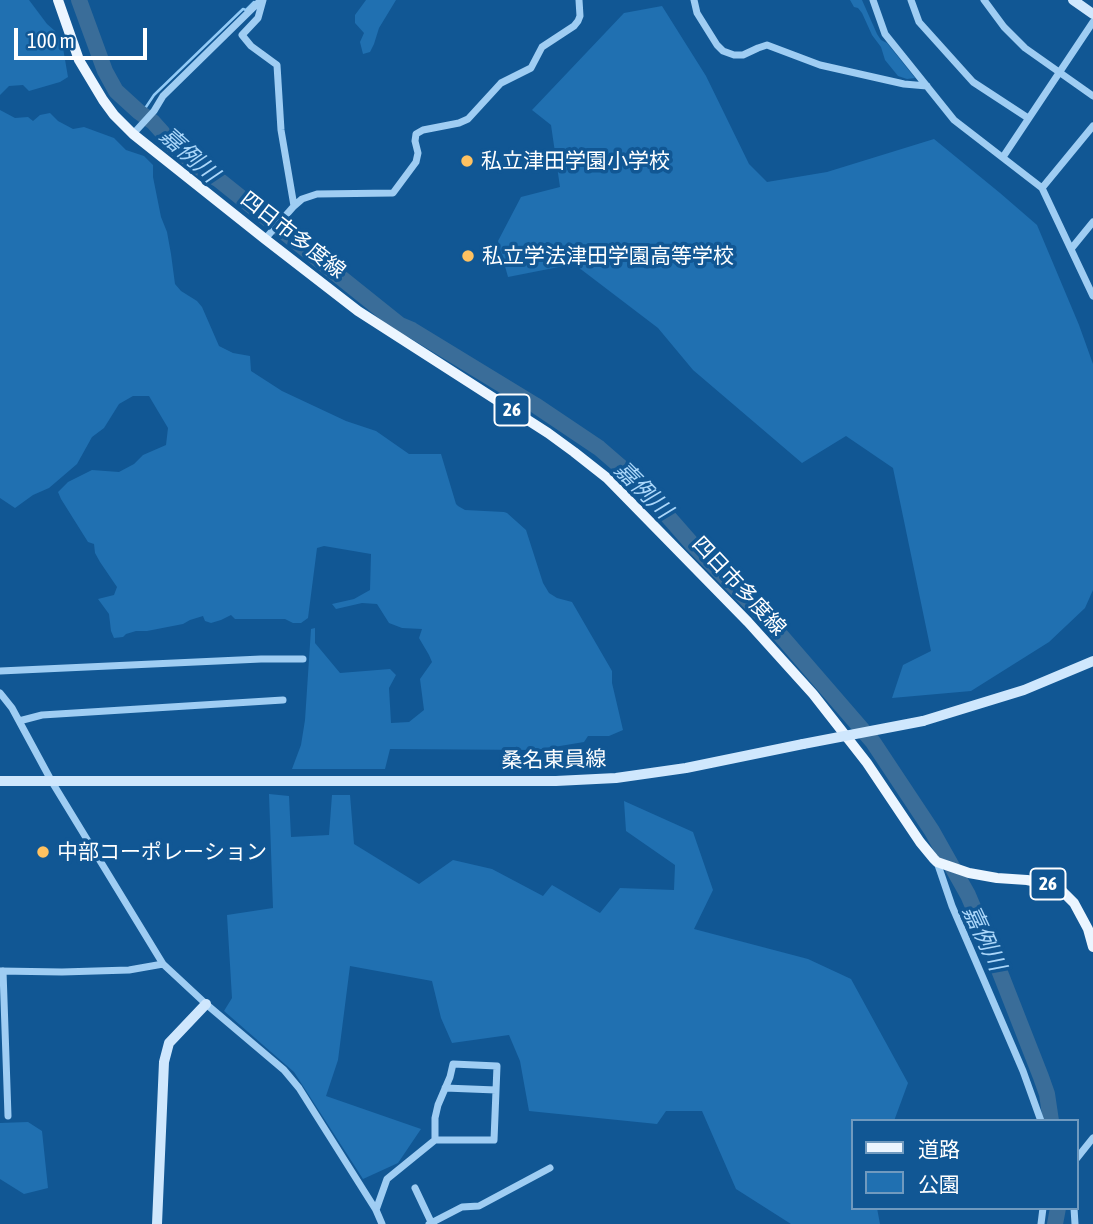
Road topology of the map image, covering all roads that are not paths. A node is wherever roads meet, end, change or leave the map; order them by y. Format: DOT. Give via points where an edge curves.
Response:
graph roads {
  1 [pos="58,0"];
  2 [pos="262,0"];
  3 [pos="579,0"];
  4 [pos="694,0"];
  5 [pos="873,0"];
  6 [pos="911,0"];
  7 [pos="984,0"];
  8 [pos="1073,0"];
  9 [pos="1093,15"];
  10 [pos="1093,22"];
  11 [pos="1058,73"];
  12 [pos="927,86"];
  13 [pos="1093,96"];
  14 [pos="1028,118"];
  15 [pos="1093,126"];
  16 [pos="133,134"];
  17 [pos="1003,157"];
  18 [pos="1042,188"];
  19 [pos="294,206"];
  20 [pos="1093,222"];
  21 [pos="268,236"];
  22 [pos="1071,249"];
  23 [pos="1093,296"];
  24 [pos="303,659"];
  25 [pos="1093,661"];
  26 [pos="0,671"];
  27 [pos="0,693"];
  28 [pos="283,700"];
  29 [pos="19,721"];
  30 [pos="0,781"];
  31 [pos="52,782"];
  32 [pos="937,862"];
  33 [pos="1093,947"];
  34 [pos="163,964"];
  35 [pos="2,971"];
  36 [pos="206,1003"];
  37 [pos="2,1046"];
  38 [pos="445,1088"];
  39 [pos="496,1090"];
  40 [pos="8,1116"];
  41 [pos="1040,1119"];
  42 [pos="1093,1138"];
  43 [pos="435,1140"];
  44 [pos="1079,1156"];
  45 [pos="550,1168"];
  46 [pos="415,1188"];
  47 [pos="376,1210"];
  48 [pos="157,1224"];
  49 [pos="382,1224"];
  50 [pos="431,1224"];
  1 -- 16 [label="main road, 四日市多度線 / 26" via="79,60 103,100"];
  2 -- 16 [label="street" via="163,96"];
  2 -- 19 [label="street" via="258,18 242,35 277,65 281,130"];
  3 -- 19 [label="street" via="578,21 542,47 531,68 501,83 468,119 416,134 416,162 393,193 317,194"];
  4 -- 12 [label="street" via="697,13 723,51 743,55 766,45 820,65"];
  5 -- 12 [label="street" via="885,34"];
  6 -- 14 [label="street" via="919,22 973,82"];
  7 -- 11 [label="street" via="1013,36"];
  8 -- 9 [label="main road"];
  10 -- 11 [label="street"];
  11 -- 13 [label="street"];
  11 -- 14 [label="street"];
  12 -- 17 [label="street" via="954,120"];
  14 -- 17 [label="street"];
  15 -- 18 [label="street"];
  16 -- 21 [label="main road, 四日市多度線 / 26"];
  17 -- 18 [label="street"];
  18 -- 22 [label="street"];
  19 -- 21 [label="street"];
  20 -- 22 [label="street"];
  21 -- 32 [label="main road, 四日市多度線 / 26" via="358,311 548,433 607,478 813,694"];
  22 -- 23 [label="street"];
  24 -- 26 [label="street"];
  25 -- 31 [label="main road, 桑名東員線, bridge" via="1024,690 923,721 616,778"];
  27 -- 29 [label="street"];
  28 -- 29 [label="street" via="42,715"];
  29 -- 31 [label="street"];
  30 -- 31 [label="main road, 桑名東員線"];
  31 -- 34 [label="street"];
  32 -- 33 [label="main road, 26" via="969,873 1057,886 1074,903"];
  32 -- 41 [label="street"];
  34 -- 35 [label="street" via="129,970"];
  34 -- 36 [label="street"];
  35 -- 37 [label="street"];
  36 -- 47 [label="street" via="299,1088"];
  36 -- 48 [label="main road" via="169,1043 164,1062"];
  37 -- 40 [label="street"];
  38 -- 39 [label="street"];
  38 -- 39 [label="street" via="453,1064 497,1066"];
  38 -- 43 [label="street" via="435,1118"];
  39 -- 43 [label="street" via="494,1140"];
  42 -- 44 [label="street"];
  43 -- 47 [label="street" via="387,1179"];
  45 -- 50 [label="street" via="479,1206 462,1207"];
  46 -- 50 [label="street"];
  47 -- 49 [label="street"];
}
